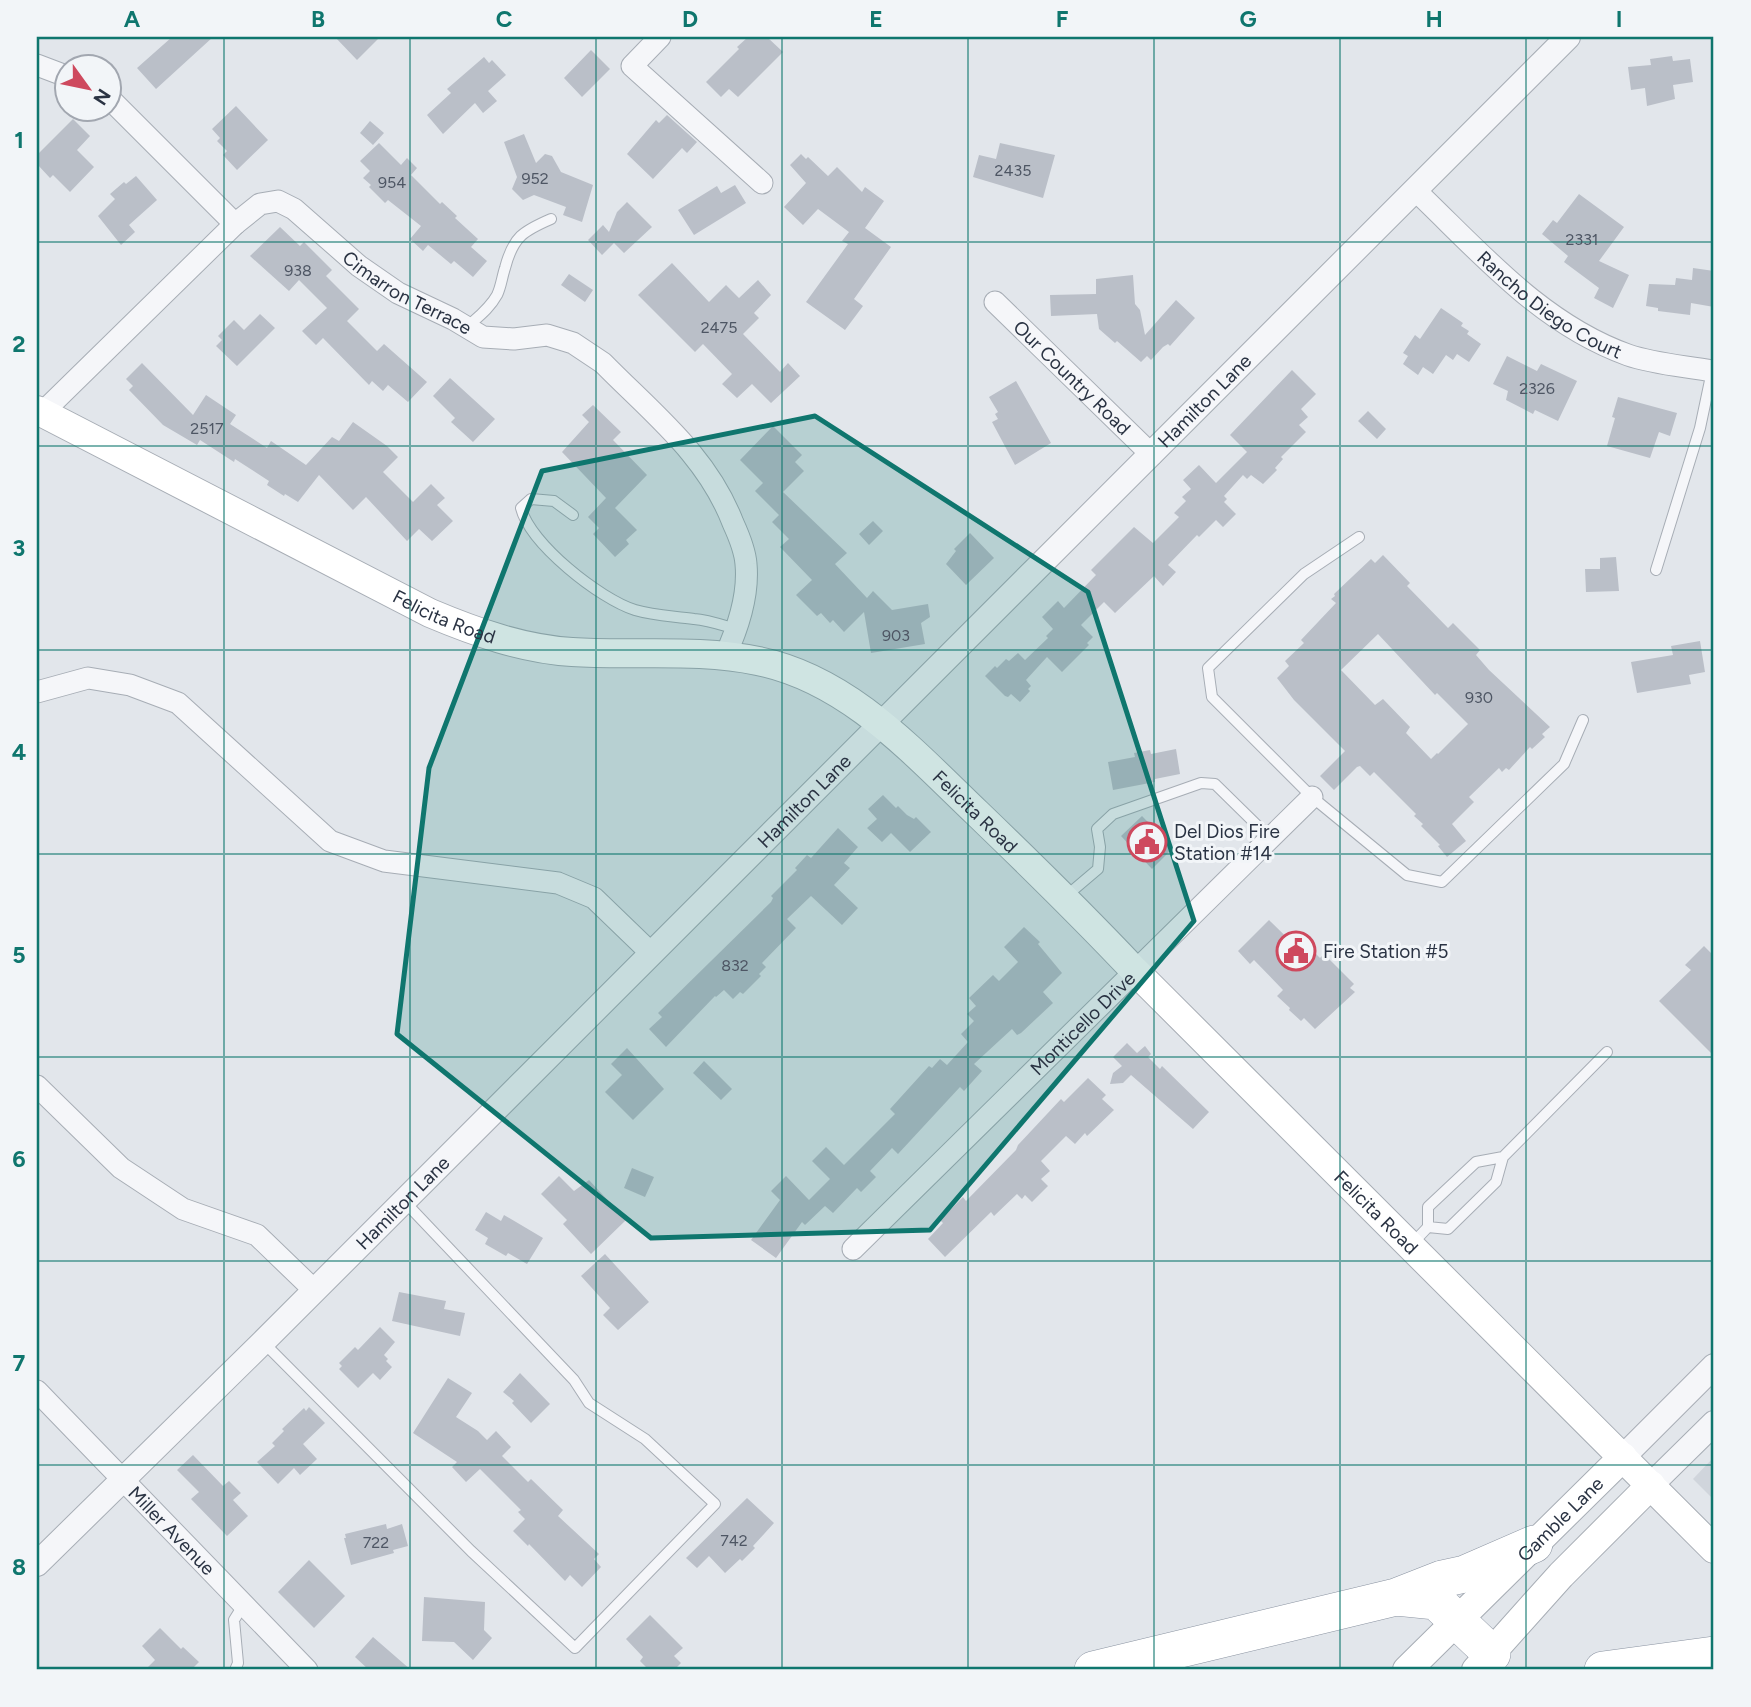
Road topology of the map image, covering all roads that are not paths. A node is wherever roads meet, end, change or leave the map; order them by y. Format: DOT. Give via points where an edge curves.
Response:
graph roads {
  1 [pos="660,37"];
  2 [pos="1568,37"];
  3 [pos="122,111"];
  4 [pos="762,183"];
  5 [pos="1415,190"];
  6 [pos="551,219"];
  7 [pos="235,224"];
  8 [pos="995,302"];
  9 [pos="467,327"];
  10 [pos="1712,371"];
  11 [pos="40,411"];
  12 [pos="1152,455"];
  13 [pos="573,515"];
  14 [pos="1359,537"];
  15 [pos="1656,570"];
  16 [pos="736,629"];
  17 [pos="725,656"];
  18 [pos="37,692"];
  19 [pos="1583,720"];
  20 [pos="880,724"];
  21 [pos="1312,797"];
  22 [pos="1271,839"];
  23 [pos="1065,897"];
  24 [pos="651,953"];
  25 [pos="1134,970"];
  26 [pos="1607,1052"];
  27 [pos="37,1086"];
  28 [pos="1503,1157"];
  29 [pos="403,1200"];
  30 [pos="1420,1236"];
  31 [pos="853,1249"];
  32 [pos="314,1290"];
  33 [pos="263,1342"];
  34 [pos="1714,1366"];
  35 [pos="37,1391"];
  36 [pos="1714,1423"];
  37 [pos="1623,1457"];
  38 [pos="124,1479"];
  39 [pos="1651,1485"];
  40 [pos="1534,1544"];
  41 [pos="1714,1549"];
  42 [pos="37,1564"];
  43 [pos="1396,1597"];
  44 [pos="244,1604"];
  45 [pos="1457,1621"];
  46 [pos="1714,1655"];
  47 [pos="1484,1662"];
  48 [pos="235,1670"];
  49 [pos="307,1670"];
  50 [pos="1093,1670"];
  51 [pos="1406,1670"];
  52 [pos="1603,1670"];
  1 -- 4 [label="street" via="632,66"];
  2 -- 5 [label="street, Hamilton Lane"];
  3 -- 7 [label="street"];
  5 -- 10 [label="street, Rancho Diego Court" via="1520,292 1572,330 1629,356"];
  5 -- 12 [label="street, Hamilton Lane"];
  6 -- 9 [label="lane" via="519,236 499,291"];
  7 -- 9 [label="street, Cimarron Terrace" via="260,204 278,201 398,293"];
  7 -- 11 [label="street, Cimarron Terrace"];
  8 -- 12 [label="street, Our Country Road"];
  9 -- 16 [label="street, Cimarron Terrace" via="483,337 547,335 573,343 603,363 696,457 730,513 746,561 746,586"];
  10 -- 15 [label="lane" via="1700,428"];
  11 -- 17 [label="main road, Felicita Road" via="464,628 570,652"];
  12 -- 20 [label="street, Hamilton Lane"];
  13 -- 16 [label="lane" via="554,501 531,499 521,508 547,549 603,594 656,616"];
  14 -- 21 [label="lane" via="1304,574 1208,668 1212,697"];
  16 -- 17 [label="street, Cimarron Terrace"];
  17 -- 20 [label="main road, Felicita Road" via="788,669 851,702"];
  18 -- 24 [label="street" via="88,678 130,685 177,704 330,842 384,861 558,883 594,898"];
  19 -- 21 [label="lane" via="1564,764 1442,882 1407,875"];
  20 -- 23 [label="main road, Felicita Road"];
  20 -- 24 [label="street, Hamilton Lane"];
  21 -- 22 [label="street, Monticello Drive"];
  22 -- 23 [label="lane" via="1215,785 1201,783 1113,814 1097,828 1098,869"];
  22 -- 25 [label="street, Monticello Drive"];
  23 -- 25 [label="main road, Felicita Road"];
  24 -- 29 [label="street, Hamilton Lane"];
  25 -- 30 [label="main road, Felicita Road"];
  25 -- 31 [label="street, Monticello Drive"];
  26 -- 28 [label="lane"];
  27 -- 32 [label="street" via="121,1168 183,1209 257,1235"];
  28 -- 30 [label="lane" via="1496,1182 1448,1229"];
  28 -- 30 [label="lane" via="1476,1162 1428,1207"];
  29 -- 32 [label="street, Hamilton Lane"];
  29 -- 33 [label="lane" via="574,1380 589,1403 645,1439 715,1504 575,1648 471,1551"];
  30 -- 37 [label="main road, Felicita Road"];
  32 -- 33 [label="street, Hamilton Lane"];
  33 -- 38 [label="street, Hamilton Lane"];
  34 -- 37 [label="street, Gamble Lane"];
  35 -- 38 [label="street, Miller Avenue"];
  36 -- 39 [label="street"];
  37 -- 39 [label="main road, Felicita Road"];
  37 -- 40 [label="main road, Gamble Lane"];
  38 -- 42 [label="street, Hamilton Lane"];
  38 -- 44 [label="street, Miller Avenue"];
  39 -- 41 [label="main road, Felicita Road"];
  39 -- 47 [label="main road" via="1561,1575"];
  40 -- 43 [label="highway"];
  40 -- 45 [label="main road, Gamble Lane"];
  43 -- 45 [label="highway" via="1436,1601"];
  43 -- 50 [label="highway"];
  44 -- 48 [label="lane" via="234,1620"];
  44 -- 49 [label="street, Miller Avenue"];
  45 -- 47 [label="highway"];
  45 -- 51 [label="main road, Gamble Lane"];
  46 -- 52 [label="highway"];
}
